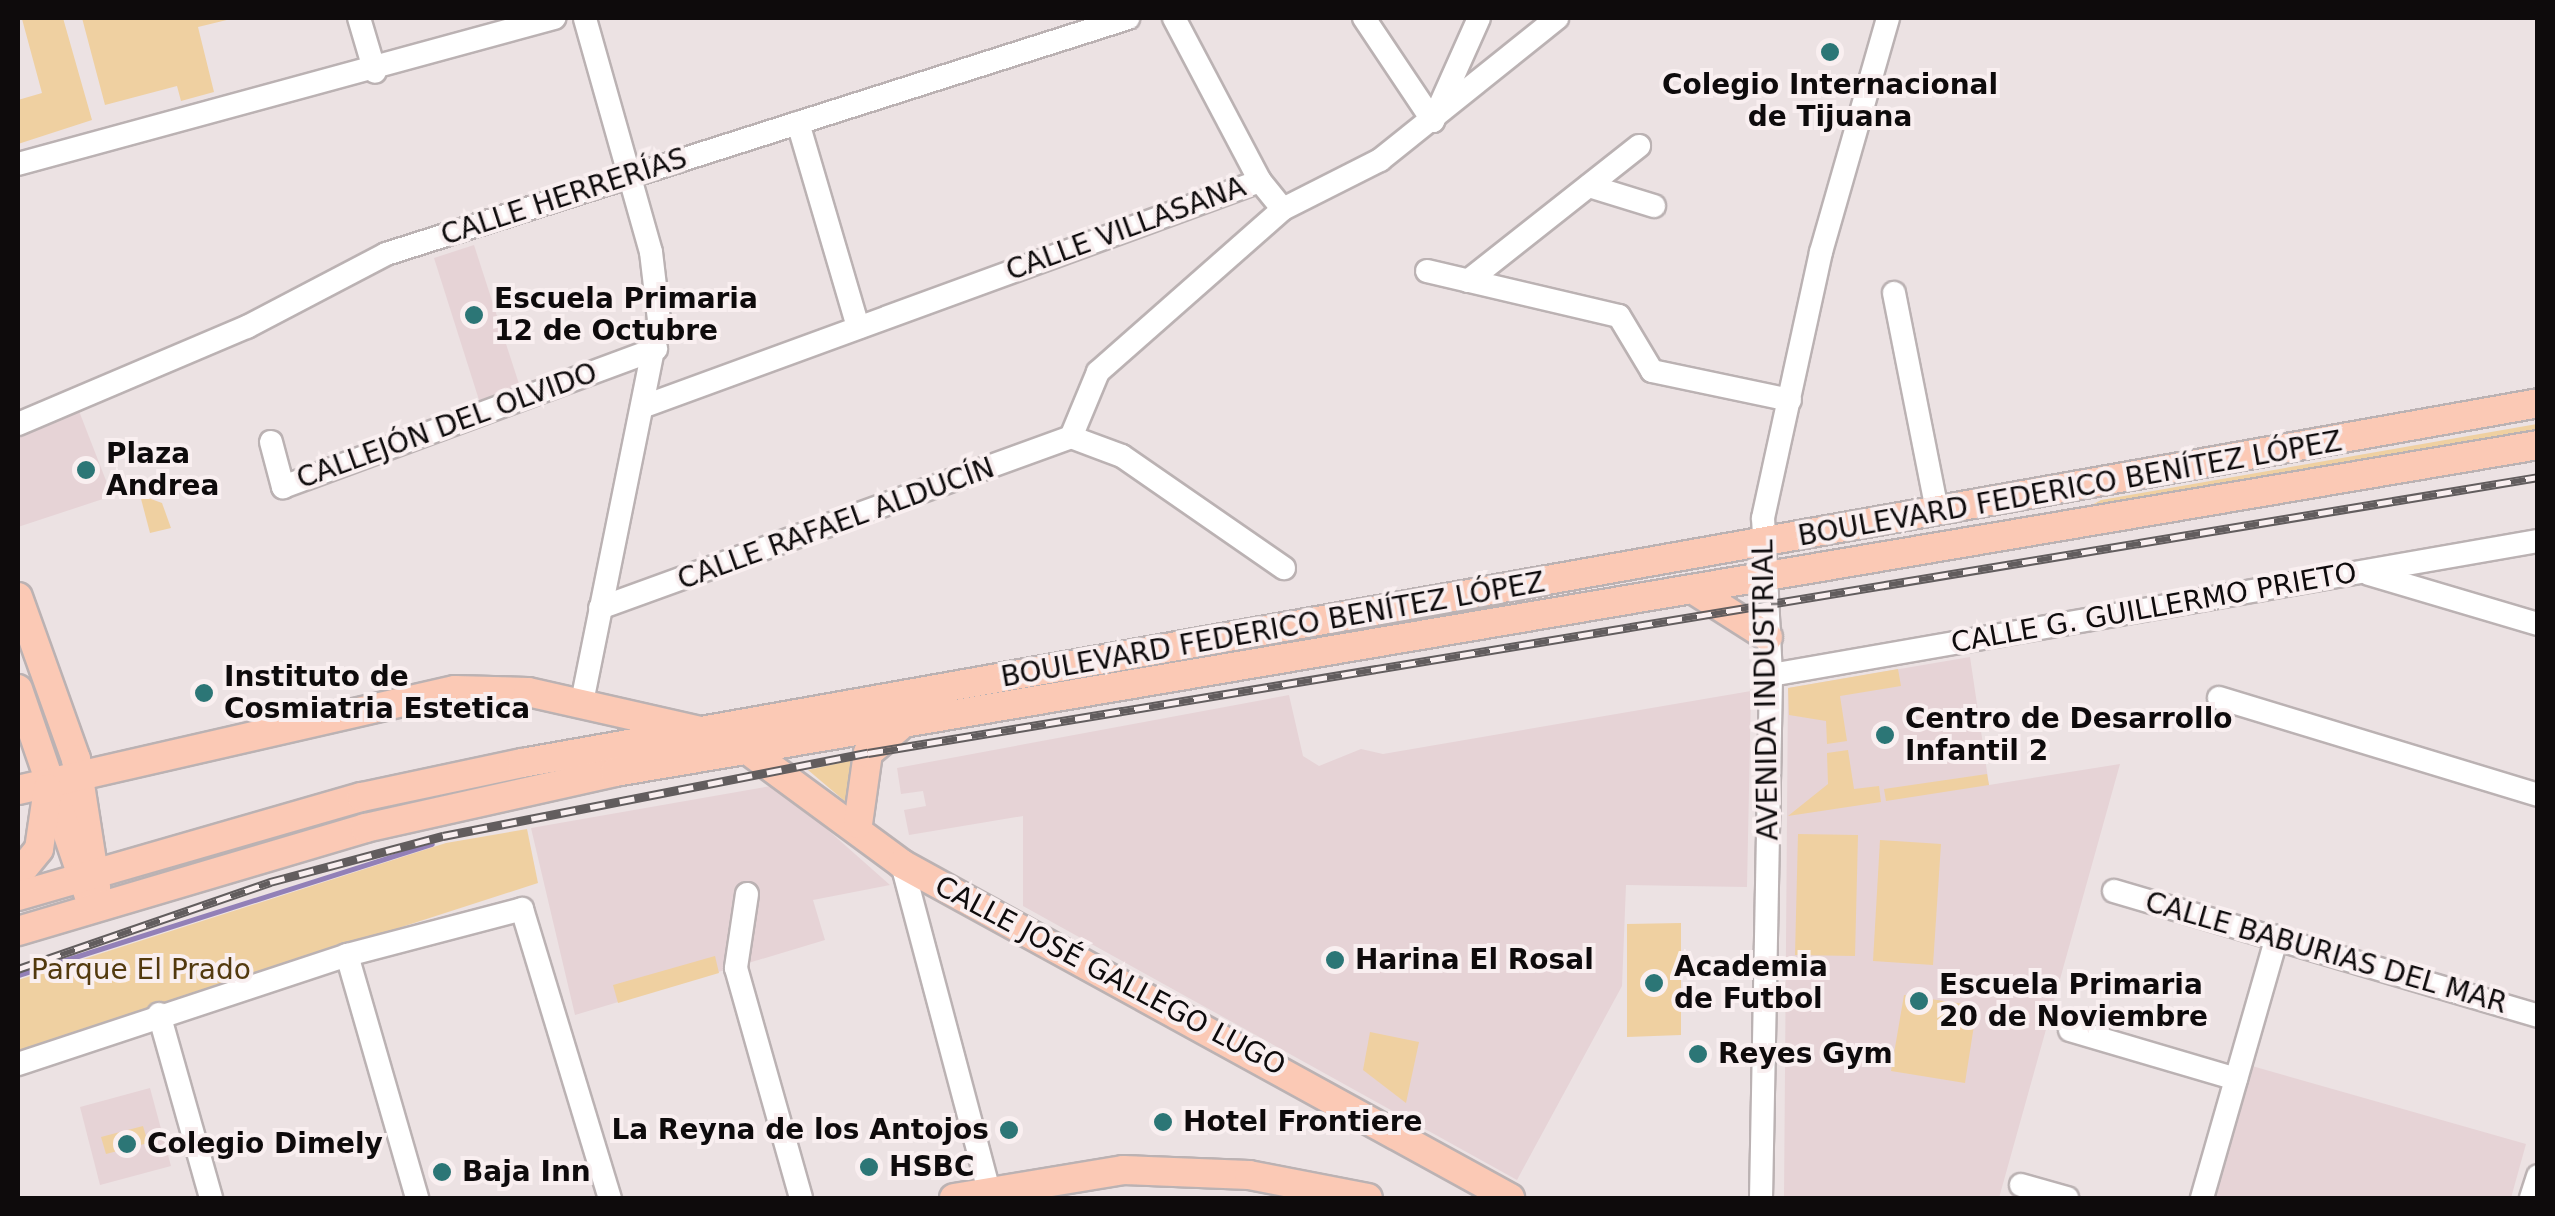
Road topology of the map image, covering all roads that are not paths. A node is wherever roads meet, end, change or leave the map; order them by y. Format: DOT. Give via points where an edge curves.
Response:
graph roads {
  1 [pos="358,18"];
  2 [pos="554,18"];
  3 [pos="584,18"];
  4 [pos="1128,18"];
  5 [pos="1174,18"];
  6 [pos="1364,18"];
  7 [pos="1479,18"];
  8 [pos="1558,18"];
  9 [pos="1888,18"];
  10 [pos="375,72"];
  11 [pos="1433,120"];
  12 [pos="798,122"];
  13 [pos="1640,146"];
  14 [pos="18,164"];
  15 [pos="631,175"];
  16 [pos="1260,180"];
  17 [pos="1589,186"];
  18 [pos="1654,206"];
  19 [pos="1283,209"];
  20 [pos="1428,270"];
  21 [pos="1468,281"];
  22 [pos="1894,293"];
  23 [pos="858,327"];
  24 [pos="656,350"];
  25 [pos="1790,400"];
  26 [pos="2538,404"];
  27 [pos="642,407"];
  28 [pos="18,424"];
  29 [pos="1070,437"];
  30 [pos="271,442"];
  31 [pos="2538,445"];
  32 [pos="1936,511"];
  33 [pos="2538,542"];
  34 [pos="1761,546"];
  35 [pos="1284,568"];
  36 [pos="2361,572"];
  37 [pos="1762,580"];
  38 [pos="1696,591"];
  39 [pos="18,597"];
  40 [pos="600,608"];
  41 [pos="2538,624"];
  42 [pos="1768,637"];
  43 [pos="1771,675"];
  44 [pos="18,689"];
  45 [pos="2219,698"];
  46 [pos="582,702"];
  47 [pos="911,721"];
  48 [pos="711,735"];
  49 [pos="750,749"];
  50 [pos="80,775"];
  51 [pos="48,782"];
  52 [pos="18,790"];
  53 [pos="2538,795"];
  54 [pos="858,824"];
  55 [pos="902,864"];
  56 [pos="18,874"];
  57 [pos="96,886"];
  58 [pos="2114,891"];
  59 [pos="747,894"];
  60 [pos="18,896"];
  61 [pos="18,931"];
  62 [pos="2276,938"];
  63 [pos="347,955"];
  64 [pos="2536,1011"];
  65 [pos="159,1014"];
  66 [pos="2070,1030"];
  67 [pos="18,1064"];
  68 [pos="2236,1079"];
  69 [pos="2538,1176"];
  70 [pos="2021,1185"];
  71 [pos="989,1194"];
  72 [pos="211,1198"];
  73 [pos="416,1198"];
  74 [pos="610,1198"];
  75 [pos="801,1198"];
  76 [pos="954,1198"];
  77 [pos="1368,1198"];
  78 [pos="1510,1198"];
  79 [pos="1761,1198"];
  80 [pos="2066,1198"];
  81 [pos="2202,1198"];
  82 [pos="2531,1198"];
  1 -- 10 [label="street"];
  2 -- 10 [label="street"];
  3 -- 15 [label="street"];
  4 -- 12 [label="street, CALLE HERRERÍAS"];
  5 -- 16 [label="street"];
  6 -- 11 [label="street"];
  7 -- 11 [label="street"];
  8 -- 11 [label="street, CALLE VILLASANA"];
  9 -- 25 [label="street, AVENIDA INDUSTRIAL"];
  10 -- 14 [label="street"];
  11 -- 19 [label="street, CALLE VILLASANA" via="1380,160"];
  12 -- 15 [label="street, CALLE HERRERÍAS"];
  12 -- 23 [label="street"];
  13 -- 17 [label="street"];
  15 -- 24 [label="street" via="658,285"];
  15 -- 28 [label="street, CALLE HERRERÍAS" via="386,254 247,327"];
  16 -- 19 [label="street, CALLE VILLASANA"];
  16 -- 23 [label="street, CALLE VILLASANA"];
  17 -- 18 [label="street"];
  17 -- 21 [label="street"];
  19 -- 29 [label="street" via="1098,372"];
  20 -- 21 [label="street"];
  21 -- 25 [label="street" via="1620,316 1661,376"];
  22 -- 32 [label="street"];
  23 -- 27 [label="street, CALLE VILLASANA"];
  24 -- 27 [label="street"];
  24 -- 30 [label="street, CALLEJÓN DEL OLVIDO" via="283,487"];
  25 -- 34 [label="street, AVENIDA INDUSTRIAL"];
  26 -- 32 [label="main road, BOULEVARD FEDERICO BENÍTEZ LÓPEZ"];
  27 -- 40 [label="street"];
  29 -- 35 [label="street" via="1122,456"];
  29 -- 40 [label="street, CALLE RAFAEL ALDUCÍN"];
  31 -- 37 [label="main road, BOULEVARD FEDERICO BENÍTEZ LÓPEZ"];
  32 -- 34 [label="main road, BOULEVARD FEDERICO BENÍTEZ LÓPEZ"];
  33 -- 36 [label="street, CALLE G. GUILLERMO PRIETO"];
  34 -- 37 [label="street, AVENIDA INDUSTRIAL"];
  34 -- 48 [label="main road, BOULEVARD FEDERICO BENÍTEZ LÓPEZ"];
  36 -- 41 [label="street"];
  36 -- 43 [label="street, CALLE G. GUILLERMO PRIETO"];
  37 -- 38 [label="main road, BOULEVARD FEDERICO BENÍTEZ LÓPEZ"];
  37 -- 42 [label="street, AVENIDA INDUSTRIAL"];
  38 -- 42 [label="main road" via="1726,602"];
  38 -- 47 [label="main road, BOULEVARD FEDERICO BENÍTEZ LÓPEZ"];
  39 -- 50 [label="main road"];
  40 -- 46 [label="street"];
  42 -- 43 [label="street, AVENIDA INDUSTRIAL"];
  43 -- 79 [label="street, AVENIDA INDUSTRIAL"];
  44 -- 51 [label="main road"];
  45 -- 53 [label="street"];
  46 -- 48 [label="main road, CALLE JOSÉ GALLEGO LUGO"];
  46 -- 50 [label="main road, CALLE JOSÉ GALLEGO LUGO" via="487,689 415,695"];
  47 -- 49 [label="main road, BOULEVARD FEDERICO BENÍTEZ LÓPEZ"];
  47 -- 54 [label="main road" via="868,753"];
  48 -- 49 [label="main road, CALLE JOSÉ GALLEGO LUGO"];
  48 -- 57 [label="main road, BOULEVARD FEDERICO BENÍTEZ LÓPEZ" via="362,797"];
  49 -- 54 [label="main road, CALLE JOSÉ GALLEGO LUGO"];
  49 -- 57 [label="main road, BOULEVARD FEDERICO BENÍTEZ LÓPEZ" via="492,797"];
  50 -- 51 [label="main road, CALLE JOSÉ GALLEGO LUGO"];
  50 -- 57 [label="main road"];
  51 -- 52 [label="main road, CALLE JOSÉ GALLEGO LUGO"];
  51 -- 56 [label="main road" via="46,828"];
  51 -- 57 [label="main road"];
  54 -- 55 [label="main road, CALLE JOSÉ GALLEGO LUGO"];
  55 -- 71 [label="street"];
  55 -- 78 [label="main road, CALLE JOSÉ GALLEGO LUGO"];
  57 -- 60 [label="main road, BOULEVARD FEDERICO BENÍTEZ LÓPEZ"];
  57 -- 61 [label="main road" via="50,919"];
  58 -- 62 [label="street, CALLE BABURIAS DEL MAR"];
  59 -- 75 [label="street" via="736,968"];
  62 -- 64 [label="street, CALLE BABURIAS DEL MAR"];
  62 -- 68 [label="street"];
  63 -- 65 [label="street"];
  63 -- 73 [label="street"];
  63 -- 74 [label="street" via="526,912"];
  65 -- 67 [label="street"];
  65 -- 72 [label="street"];
  66 -- 68 [label="street"];
  68 -- 81 [label="street"];
  69 -- 82 [label="street"];
  70 -- 80 [label="street"];
  71 -- 76 [label="main road"];
  71 -- 77 [label="main road" via="1174,1171 1273,1178"];
}
